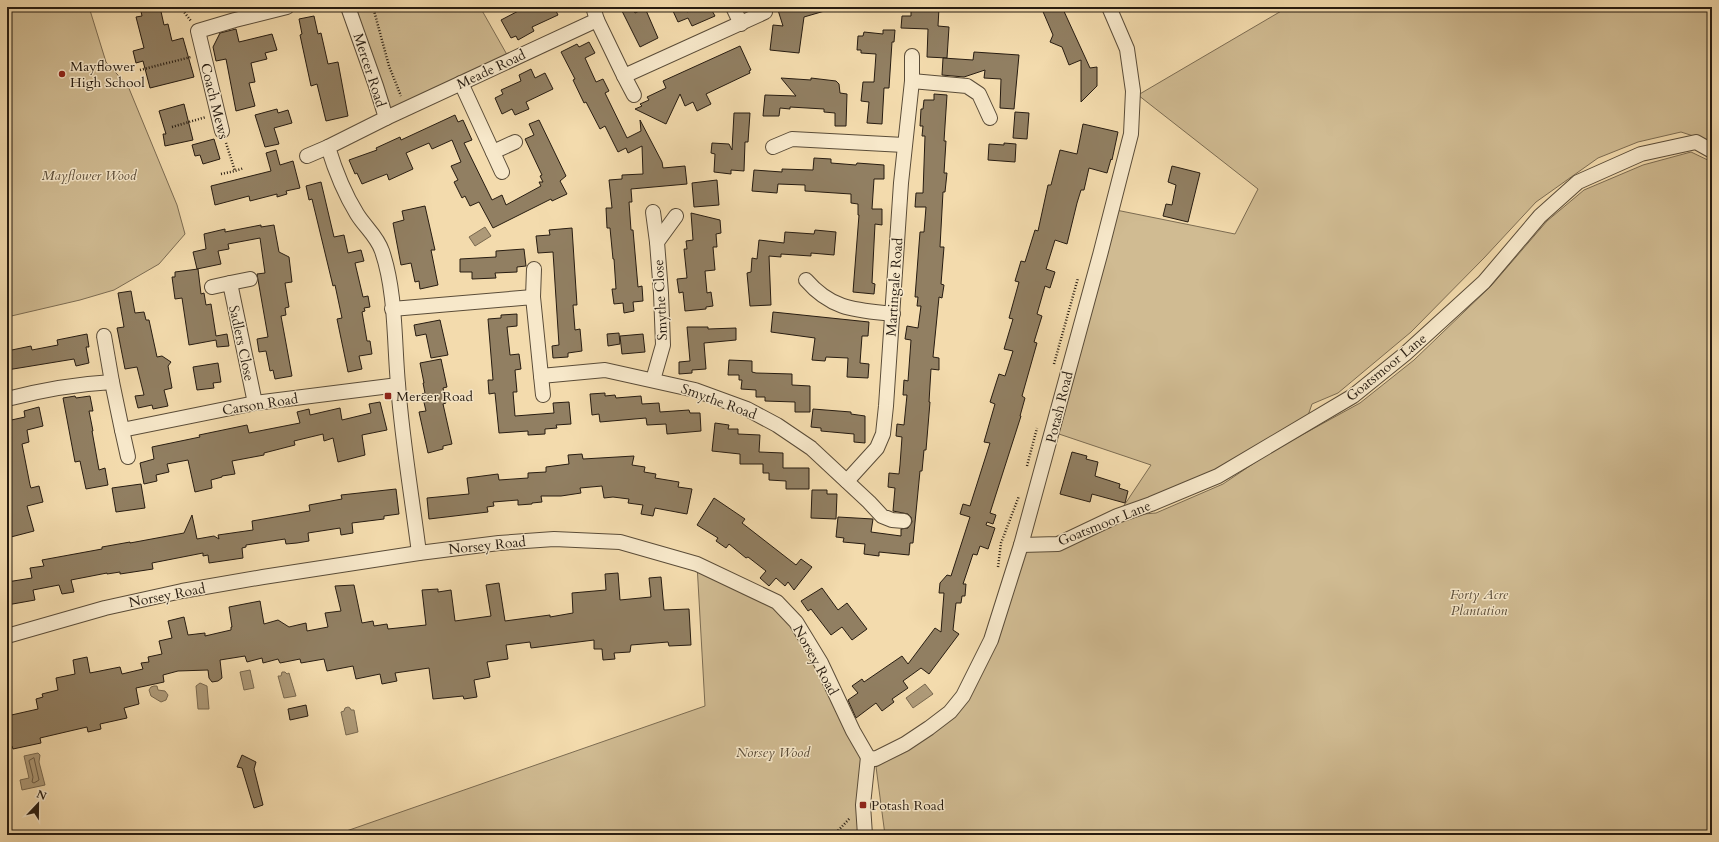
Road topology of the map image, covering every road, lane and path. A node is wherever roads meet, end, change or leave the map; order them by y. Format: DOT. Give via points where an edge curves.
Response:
graph roads {
  1 [pos="171,7"];
  2 [pos="287,7"];
  3 [pos="348,7"];
  4 [pos="373,7"];
  5 [pos="733,7"];
  6 [pos="1109,7"];
  7 [pos="765,12"];
  8 [pos="595,13"];
  9 [pos="740,24"];
  10 [pos="198,31"];
  11 [pos="203,54"];
  12 [pos="912,56"];
  13 [pos="140,70"];
  14 [pos="624,76"];
  15 [pos="912,81"];
  16 [pos="461,83"];
  17 [pos="634,95"];
  18 [pos="406,108"];
  19 [pos="218,114"];
  20 [pos="386,118"];
  21 [pos="990,118"];
  22 [pos="172,127"];
  23 [pos="222,131"];
  24 [pos="515,142"];
  25 [pos="904,145"];
  26 [pos="328,147"];
  27 [pos="773,147"];
  28 [pos="1712,151"];
  29 [pos="493,152"];
  30 [pos="307,156"];
  31 [pos="244,168"];
  32 [pos="235,171"];
  33 [pos="502,172"];
  34 [pos="221,174"];
  35 [pos="653,212"];
  36 [pos="676,216"];
  37 [pos="657,242"];
  38 [pos="534,269"];
  39 [pos="250,279"];
  40 [pos="806,280"];
  41 [pos="230,283"];
  42 [pos="212,287"];
  43 [pos="533,297"];
  44 [pos="392,309"];
  45 [pos="893,314"];
  46 [pos="104,336"];
  47 [pos="541,376"];
  48 [pos="653,380"];
  49 [pos="112,382"];
  50 [pos="398,385"];
  51 [pos="543,396"];
  52 [pos="7,399"];
  53 [pos="255,403"];
  54 [pos="122,430"];
  55 [pos="128,457"];
  56 [pos="847,481"];
  57 [pos="904,521"];
  58 [pos="1021,545"];
  59 [pos="419,553"];
  60 [pos="7,636"];
  61 [pos="872,758"];
  62 [pos="863,805"];
  63 [pos="834,835"];
  64 [pos="864,835"];
  1 -- 10 [label="path" via="172,10 181,8"];
  2 -- 10 [label="street"];
  3 -- 20 [label="street, Mercer Road"];
  4 -- 18 [label="path" via="389,66"];
  5 -- 9 [label="street"];
  6 -- 58 [label="street, Potash Road" via="1128,49 1133,91 1131,134"];
  7 -- 9 [label="street"];
  8 -- 14 [label="street, Meade Road"];
  8 -- 16 [label="street, Meade Road"];
  9 -- 14 [label="street"];
  10 -- 11 [label="street, Coach Mews"];
  11 -- 13 [label="path"];
  11 -- 19 [label="street, Coach Mews"];
  12 -- 15 [label="street, Martingale Road"];
  14 -- 17 [label="street, Meade Road"];
  15 -- 21 [label="street" via="967,86 979,94"];
  15 -- 25 [label="street, Martingale Road"];
  16 -- 18 [label="street, Meade Road"];
  16 -- 29 [label="street"];
  18 -- 20 [label="street, Meade Road"];
  19 -- 22 [label="path"];
  19 -- 23 [label="street, Coach Mews"];
  20 -- 26 [label="street, Mercer Road"];
  23 -- 32 [label="path, Coach Mews"];
  24 -- 29 [label="street"];
  25 -- 27 [label="street" via="792,139"];
  25 -- 45 [label="street, Martingale Road"];
  26 -- 30 [label="street, Mercer Road"];
  26 -- 44 [label="street" via="335,169 357,214 374,234 382,250"];
  28 -- 58 [label="street, Goatsmoor Lane" via="1696,142 1641,154 1578,182 1540,216 1484,282 1353,396 1218,476 1117,516 1058,544"];
  29 -- 33 [label="street"];
  31 -- 32 [label="path"];
  32 -- 34 [label="path"];
  35 -- 37 [label="street, Smythe Close"];
  36 -- 37 [label="street, Smythe Close"];
  37 -- 48 [label="street, Smythe Close" via="663,345"];
  38 -- 43 [label="street"];
  39 -- 41 [label="street"];
  40 -- 45 [label="street" via="816,292 849,309"];
  41 -- 42 [label="street"];
  41 -- 53 [label="street, Sadlers Close"];
  43 -- 44 [label="street"];
  43 -- 47 [label="street"];
  44 -- 50 [label="street"];
  45 -- 56 [label="street, Martingale Road" via="883,434 877,448"];
  46 -- 49 [label="street"];
  47 -- 48 [label="street, Smythe Road" via="605,370"];
  47 -- 51 [label="street"];
  48 -- 56 [label="street, Smythe Road" via="695,390 747,409 811,448"];
  49 -- 52 [label="street" via="38,391"];
  49 -- 54 [label="street"];
  50 -- 53 [label="street, Carson Road"];
  50 -- 59 [label="street"];
  53 -- 54 [label="street, Carson Road"];
  54 -- 55 [label="street"];
  56 -- 57 [label="street, Smythe Road" via="882,516"];
  58 -- 61 [label="street, Potash Road" via="991,640 963,696 950,712 929,728 905,744"];
  59 -- 60 [label="street, Norsey Road" via="182,591 105,608"];
  59 -- 61 [label="street, Norsey Road" via="499,542 554,539 620,542 697,564 777,602 796,622 821,663 853,731"];
  61 -- 62 [label="street"];
  62 -- 63 [label="path"];
  62 -- 64 [label="street"];
}
